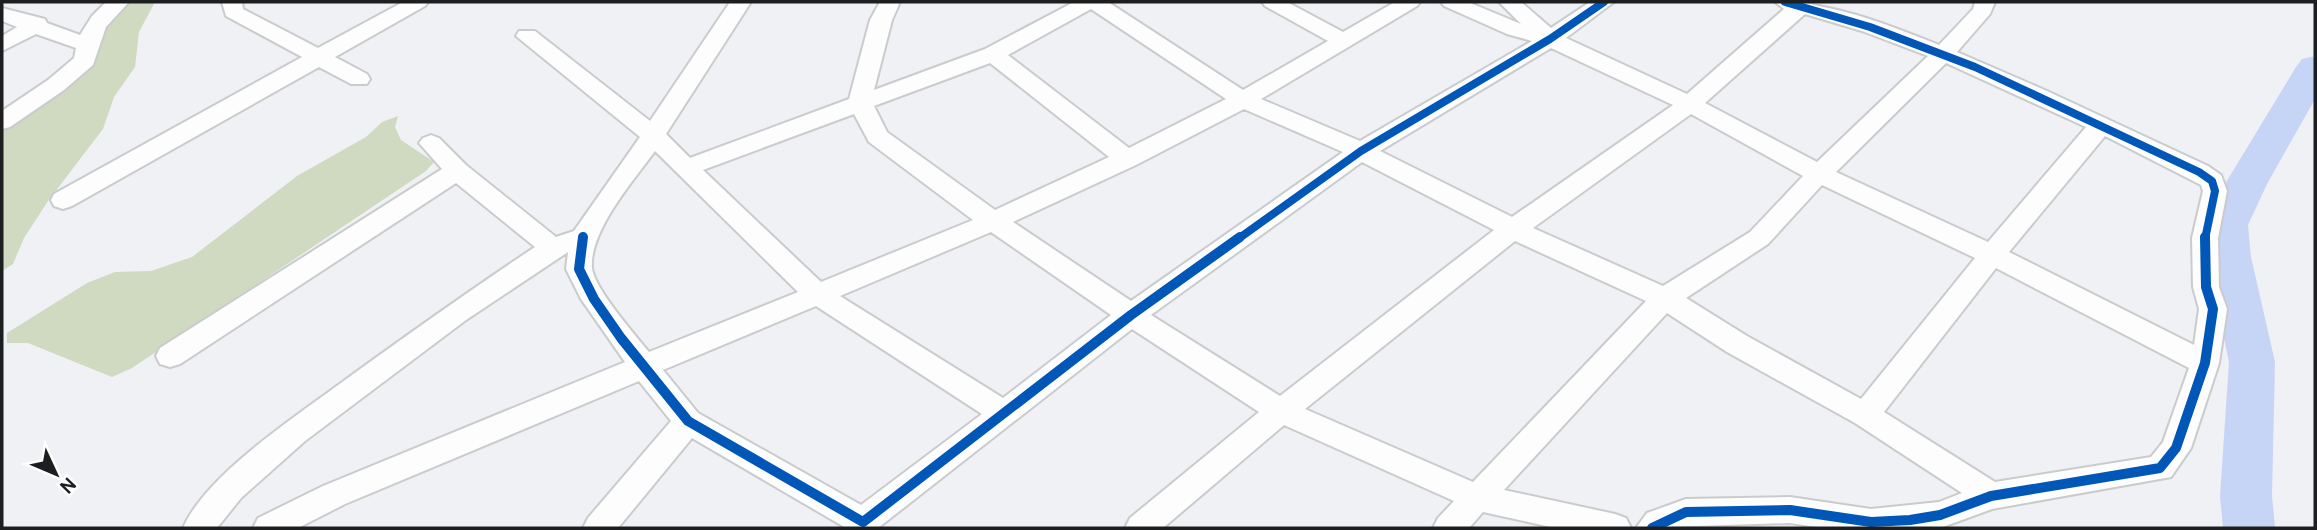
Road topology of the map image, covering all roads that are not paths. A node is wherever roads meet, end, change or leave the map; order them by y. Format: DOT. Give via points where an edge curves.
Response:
graph roads {
  1 [pos="119,2"];
  2 [pos="418,2"];
  3 [pos="741,2"];
  4 [pos="890,2"];
  5 [pos="1089,2"];
  6 [pos="1094,2"];
  7 [pos="1272,2"];
  8 [pos="1410,2"];
  9 [pos="1451,2"];
  10 [pos="1509,2"];
  11 [pos="1604,2"];
  12 [pos="1984,2"];
  13 [pos="239,5"];
  14 [pos="1791,5"];
  15 [pos="2,14"];
  16 [pos="37,24"];
  17 [pos="527,36"];
  18 [pos="1550,39"];
  19 [pos="1342,40"];
  20 [pos="86,44"];
  21 [pos="2,45"];
  22 [pos="993,54"];
  23 [pos="1943,54"];
  24 [pos="319,56"];
  25 [pos="359,79"];
  26 [pos="1243,100"];
  27 [pos="860,102"];
  28 [pos="1690,104"];
  29 [pos="2,122"];
  30 [pos="2101,125"];
  31 [pos="653,135"];
  32 [pos="431,143"];
  33 [pos="1361,152"];
  34 [pos="1127,159"];
  35 [pos="686,168"];
  36 [pos="457,171"];
  37 [pos="1819,174"];
  38 [pos="63,200"];
  39 [pos="992,222"];
  40 [pos="1513,229"];
  41 [pos="583,237"];
  42 [pos="553,248"];
  43 [pos="1992,255"];
  44 [pos="817,294"];
  45 [pos="1665,298"];
  46 [pos="1131,315"];
  47 [pos="170,356"];
  48 [pos="2205,363"];
  49 [pos="645,366"];
  50 [pos="1281,411"];
  51 [pos="1003,413"];
  52 [pos="1865,415"];
  53 [pos="688,421"];
  54 [pos="1991,496"];
  55 [pos="1478,498"];
  56 [pos="869,525"];
  57 [pos="275,527"];
  58 [pos="199,528"];
  59 [pos="599,528"];
  60 [pos="1141,528"];
  61 [pos="1449,528"];
  62 [pos="1615,528"];
  63 [pos="1652,528"];
  1 -- 20 [label="street" via="99,20"];
  2 -- 24 [label="street"];
  3 -- 31 [label="street"];
  4 -- 27 [label="street"];
  5 -- 22 [label="street"];
  6 -- 26 [label="street"];
  7 -- 19 [label="street"];
  8 -- 19 [label="street"];
  9 -- 18 [label="street"];
  10 -- 18 [label="street"];
  11 -- 18 [label="street"];
  12 -- 23 [label="street" via="1983,10"];
  13 -- 24 [label="street"];
  14 -- 23 [label="street"];
  14 -- 28 [label="street"];
  15 -- 16 [label="street"];
  16 -- 20 [label="street"];
  16 -- 21 [label="street"];
  17 -- 31 [label="street"];
  18 -- 28 [label="street"];
  18 -- 33 [label="street"];
  19 -- 26 [label="street"];
  20 -- 29 [label="street" via="85,60 73,72"];
  22 -- 27 [label="street"];
  22 -- 34 [label="street"];
  23 -- 30 [label="street"];
  23 -- 37 [label="street"];
  24 -- 25 [label="street"];
  24 -- 38 [label="street"];
  26 -- 33 [label="street"];
  26 -- 34 [label="street"];
  27 -- 35 [label="street"];
  27 -- 39 [label="street" via="877,137"];
  28 -- 37 [label="street"];
  28 -- 40 [label="street"];
  30 -- 43 [label="street"];
  30 -- 48 [label="street" via="2212,181 2215,191 2205,262 2213,309"];
  31 -- 35 [label="street"];
  31 -- 41 [label="street"];
  32 -- 36 [label="street"];
  33 -- 40 [label="street"];
  33 -- 46 [label="street"];
  34 -- 39 [label="street"];
  35 -- 44 [label="street"];
  36 -- 42 [label="street"];
  36 -- 47 [label="street"];
  37 -- 43 [label="street"];
  37 -- 45 [label="street" via="1759,238"];
  39 -- 44 [label="street"];
  39 -- 46 [label="street"];
  40 -- 45 [label="street"];
  40 -- 50 [label="street"];
  41 -- 42 [label="street"];
  41 -- 49 [label="street" via="579,270 594,299"];
  42 -- 58 [label="street" via="456,313 295,433 230,489"];
  43 -- 48 [label="street"];
  43 -- 52 [label="street"];
  44 -- 49 [label="street"];
  44 -- 51 [label="street"];
  45 -- 52 [label="street"];
  45 -- 55 [label="street"];
  46 -- 50 [label="street"];
  46 -- 51 [label="street"];
  48 -- 54 [label="street" via="2176,448 2160,468"];
  49 -- 53 [label="street"];
  49 -- 57 [label="street" via="334,495"];
  50 -- 55 [label="street"];
  50 -- 60 [label="street"];
  51 -- 56 [label="street"];
  52 -- 54 [label="street"];
  53 -- 56 [label="street"];
  53 -- 59 [label="street"];
  54 -- 63 [label="street" via="1940,515 1910,520 1871,522 1790,510 1686,513"];
  55 -- 61 [label="street"];
  55 -- 62 [label="street"];
}
